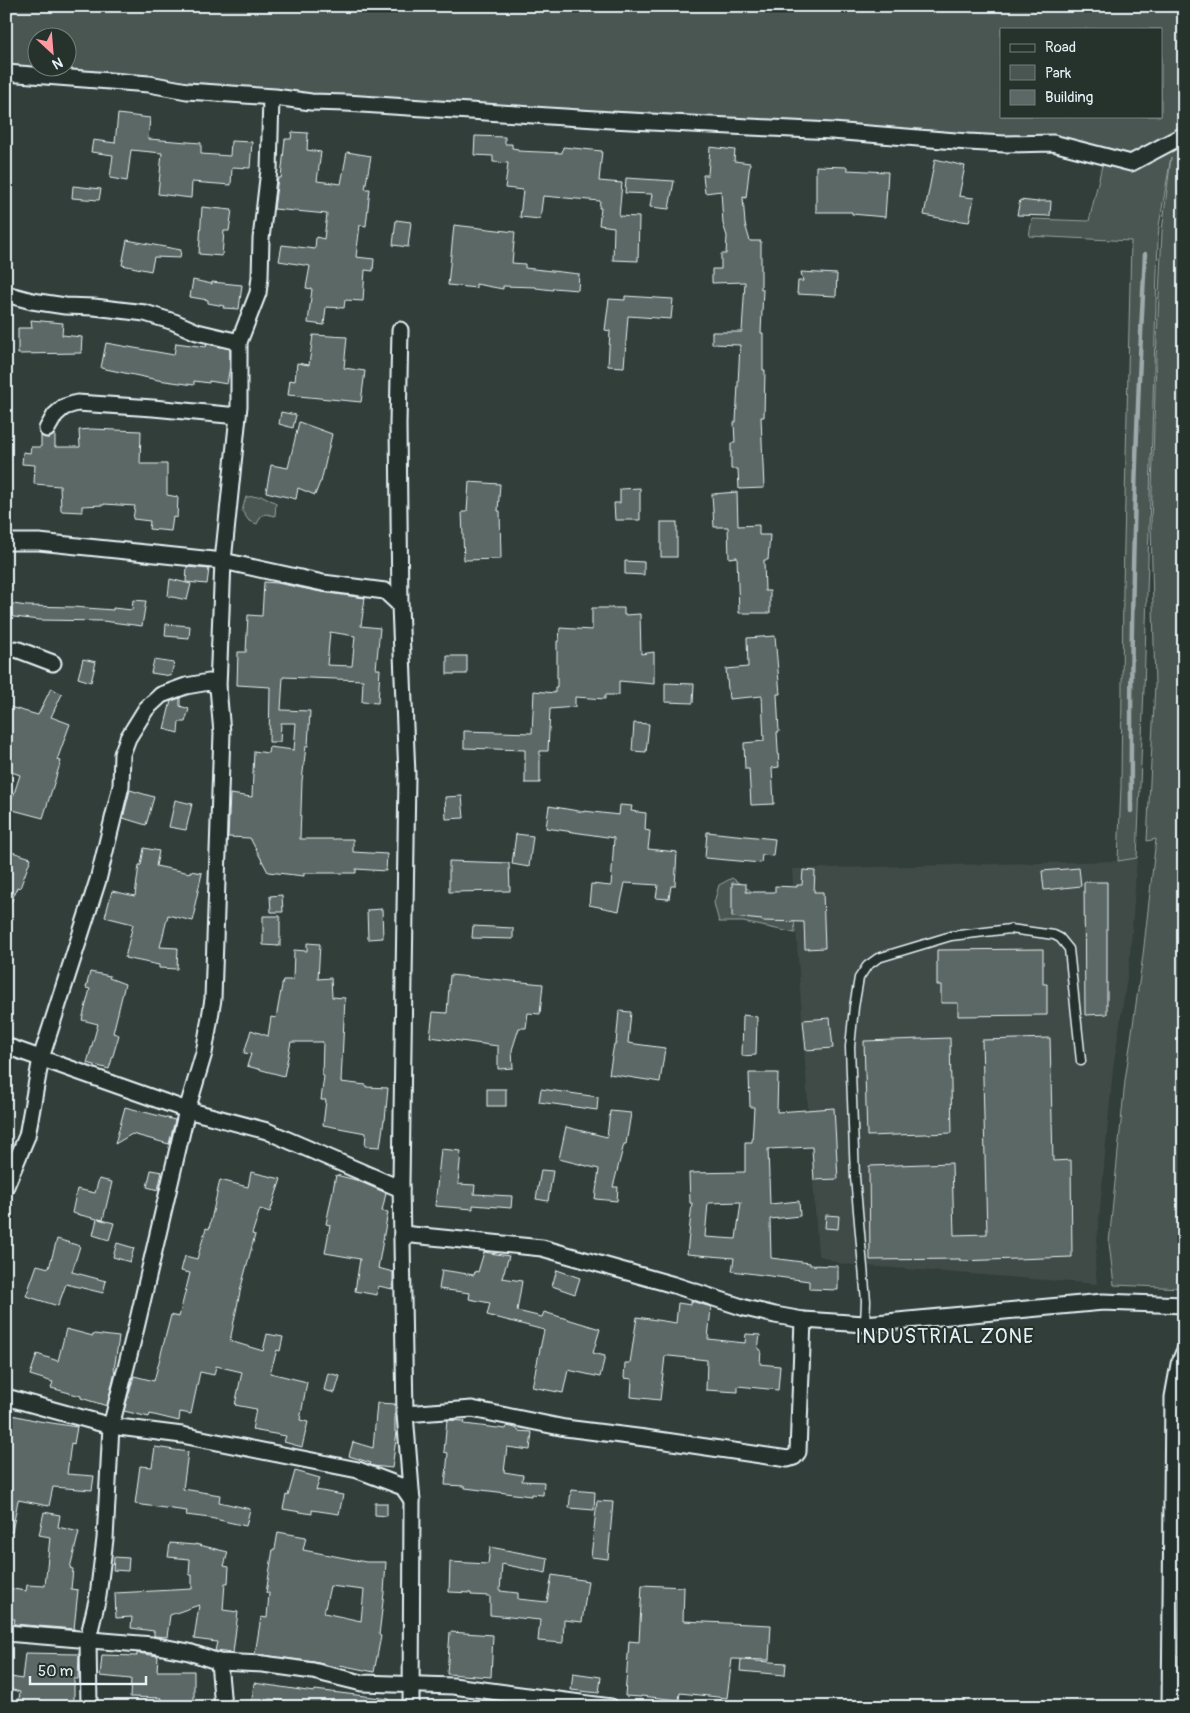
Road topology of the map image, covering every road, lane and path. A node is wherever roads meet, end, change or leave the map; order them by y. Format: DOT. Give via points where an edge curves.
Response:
graph roads {
  1 [pos="6,73"];
  2 [pos="271,98"];
  3 [pos="1184,135"];
  4 [pos="6,294"];
  5 [pos="400,330"];
  6 [pos="239,342"];
  7 [pos="238,416"];
  8 [pos="48,429"];
  9 [pos="6,542"];
  10 [pos="223,561"];
  11 [pos="400,605"];
  12 [pos="6,651"];
  13 [pos="53,662"];
  14 [pos="218,687"];
  15 [pos="6,1046"];
  16 [pos="41,1058"];
  17 [pos="1081,1061"];
  18 [pos="187,1110"];
  19 [pos="6,1186"];
  20 [pos="401,1190"];
  21 [pos="402,1234"];
  22 [pos="1184,1305"];
  23 [pos="803,1320"];
  24 [pos="865,1324"];
  25 [pos="1184,1352"];
  26 [pos="6,1397"];
  27 [pos="405,1414"];
  28 [pos="111,1426"];
  29 [pos="412,1502"];
  30 [pos="6,1633"];
  31 [pos="88,1639"];
  32 [pos="219,1662"];
  33 [pos="411,1685"];
  34 [pos="89,1707"];
  35 [pos="223,1707"];
  36 [pos="411,1707"];
  37 [pos="611,1707"];
  38 [pos="1170,1707"];
  1 -- 2 [label="street"];
  2 -- 3 [label="street" via="968,142 1053,143 1131,163"];
  2 -- 6 [label="street" via="269,170 258,293"];
  4 -- 6 [label="street" via="32,301 146,313 197,332"];
  5 -- 11 [label="street"];
  6 -- 7 [label="street"];
  7 -- 8 [label="street" via="76,403 55,415"];
  7 -- 10 [label="street"];
  9 -- 10 [label="street" via="40,542"];
  10 -- 11 [label="street" via="323,583 385,592"];
  10 -- 14 [label="street"];
  11 -- 20 [label="street" via="407,776"];
  12 -- 13 [label="street" via="16,650"];
  14 -- 16 [label="street" via="209,682 201,683 161,695 146,709 128,738 122,754 121,786 98,880"];
  14 -- 18 [label="street" via="222,733 213,999 204,1053"];
  15 -- 16 [label="street"];
  16 -- 18 [label="street"];
  16 -- 19 [label="street" via="27,1136"];
  17 -- 24 [label="lane" via="1069,949 1054,934 1010,929 951,936 878,958 867,966 860,978 850,1047"];
  18 -- 20 [label="street" via="267,1131"];
  18 -- 28 [label="street"];
  20 -- 21 [label="street"];
  21 -- 23 [label="street" via="542,1248 745,1308"];
  21 -- 27 [label="street"];
  22 -- 24 [label="street" via="1103,1302"];
  23 -- 24 [label="street"];
  23 -- 27 [label="street" via="798,1452 788,1459 565,1428 472,1409"];
  25 -- 38 [label="street" via="1173,1397"];
  26 -- 28 [label="street"];
  27 -- 29 [label="street"];
  28 -- 29 [label="street" via="182,1435 358,1470 404,1487"];
  28 -- 31 [label="street" via="105,1539 98,1596"];
  29 -- 33 [label="street"];
  30 -- 31 [label="street"];
  31 -- 32 [label="street" via="152,1645"];
  31 -- 34 [label="street"];
  32 -- 33 [label="street" via="313,1671 362,1684"];
  32 -- 35 [label="street"];
  33 -- 36 [label="street"];
  33 -- 37 [label="street" via="453,1686"];
}
